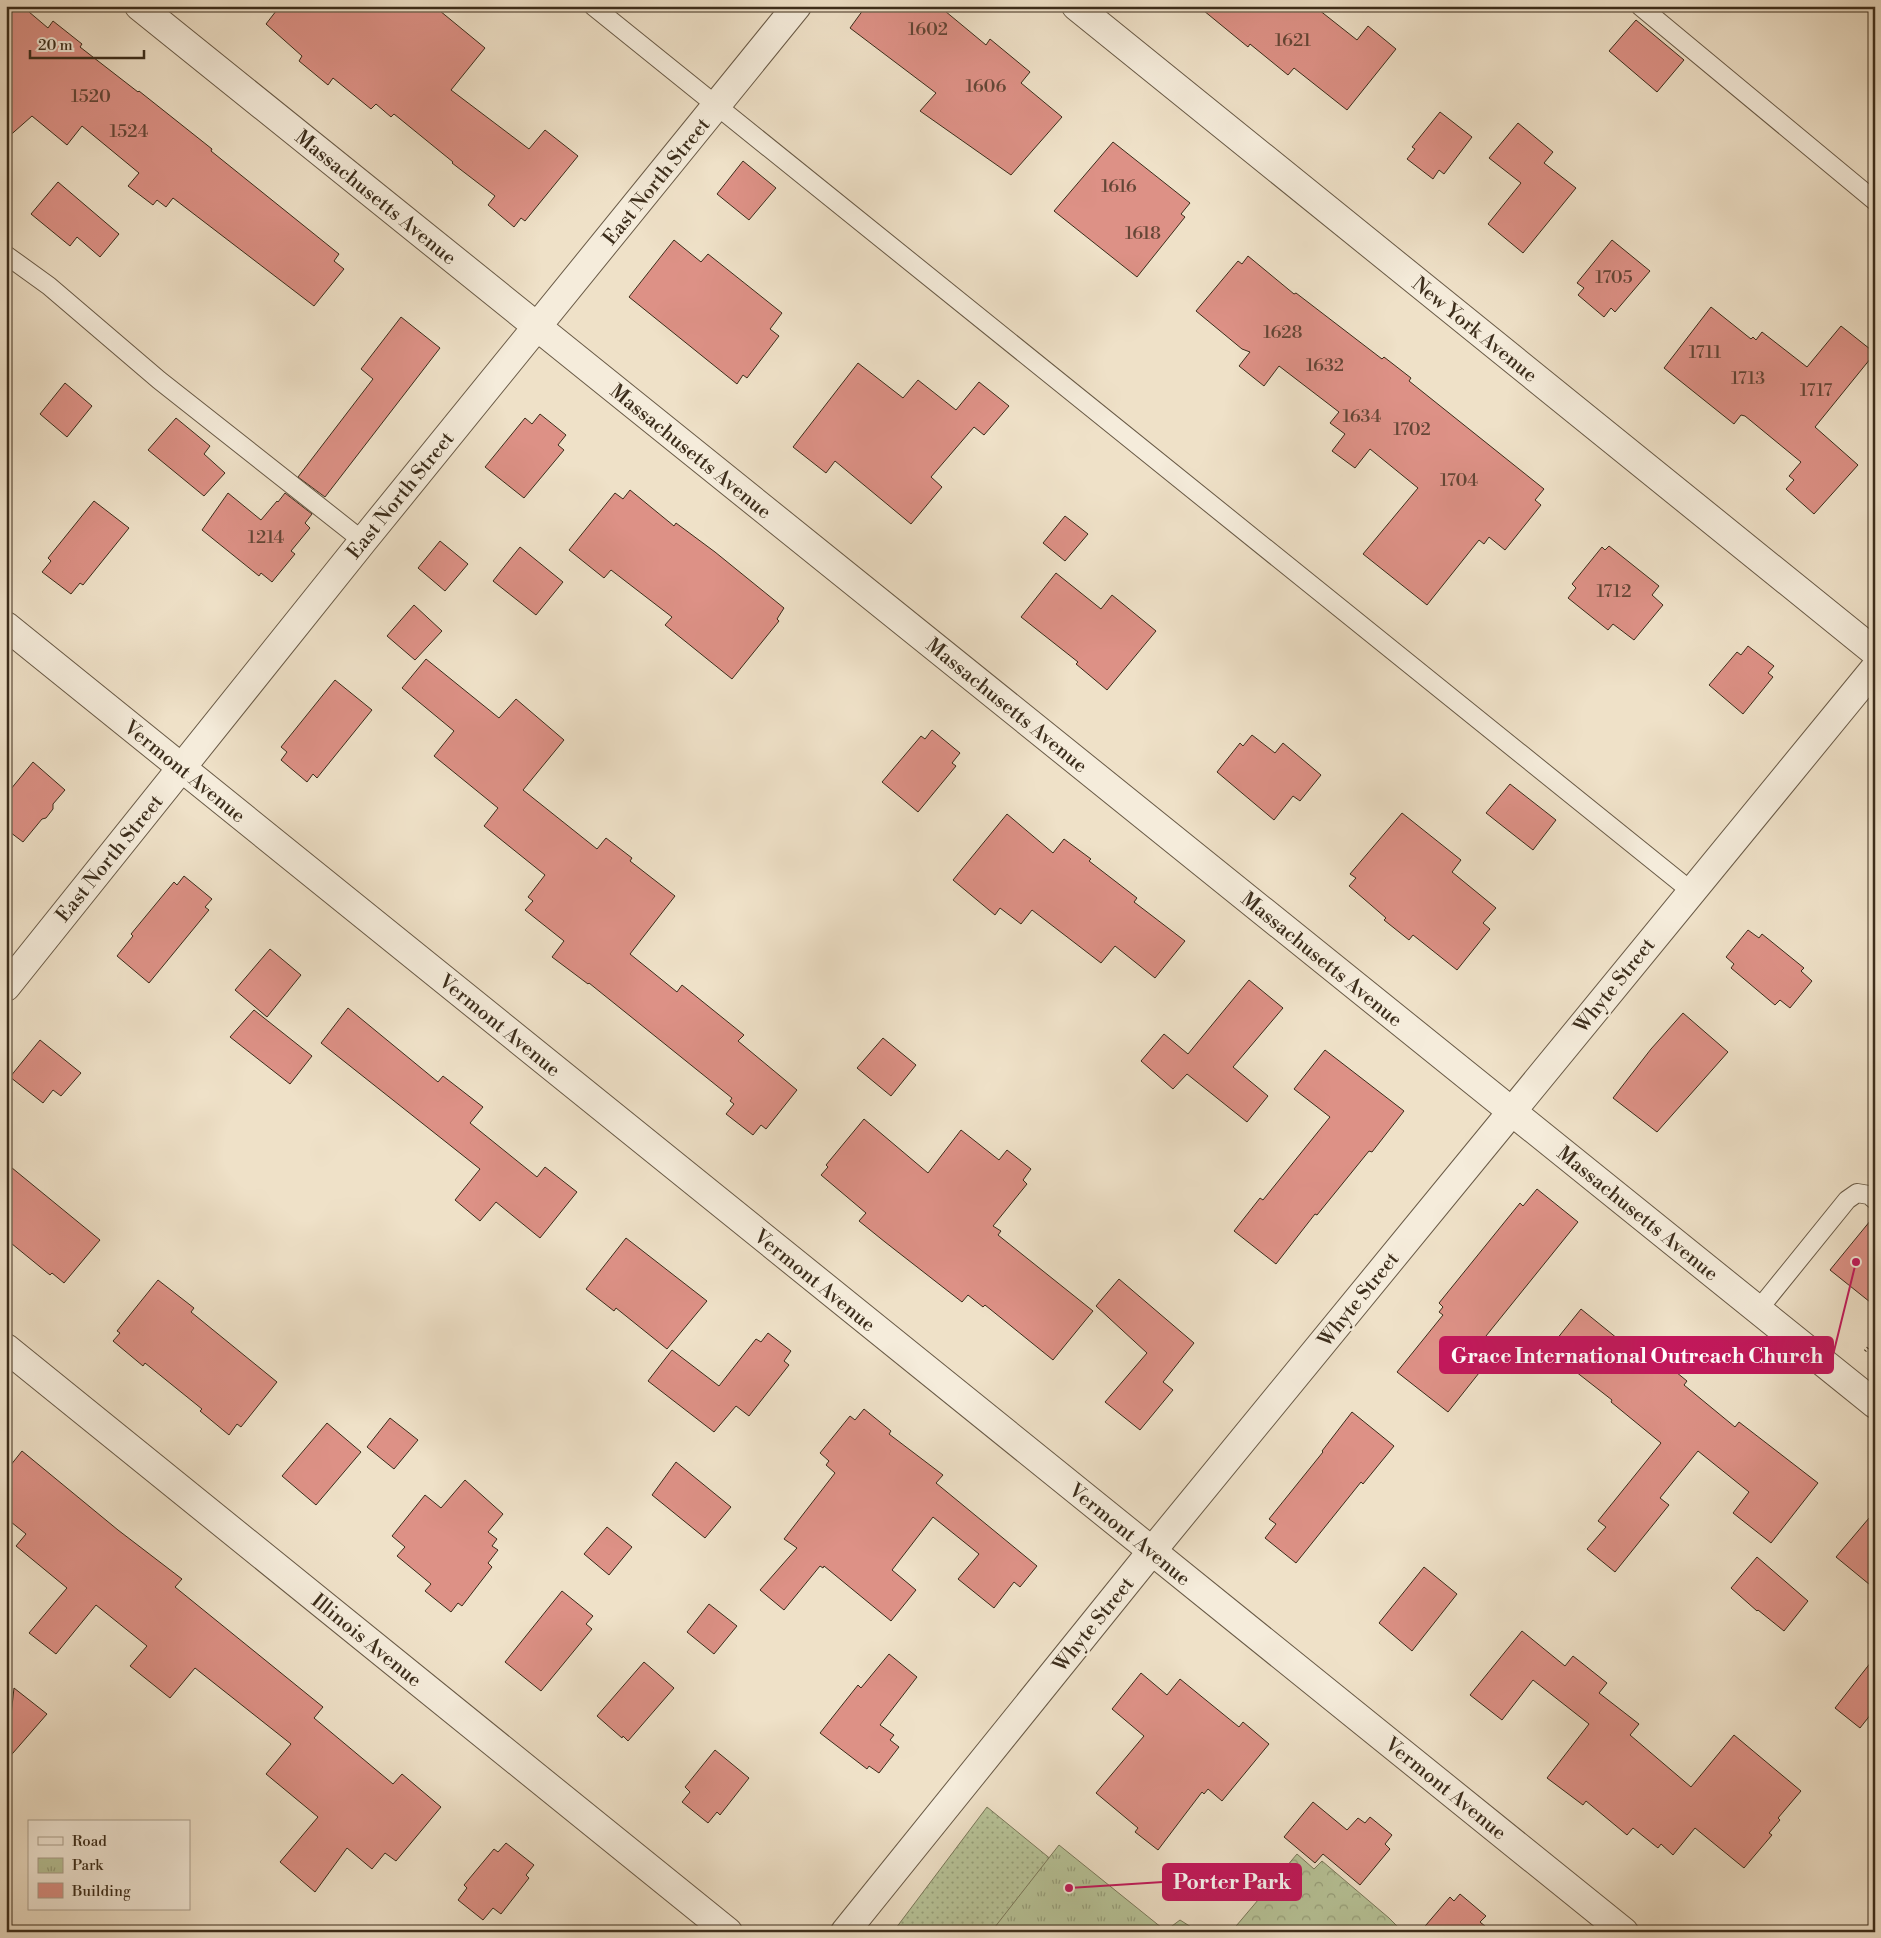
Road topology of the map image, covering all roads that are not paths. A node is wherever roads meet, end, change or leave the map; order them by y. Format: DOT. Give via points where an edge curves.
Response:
graph roads {
  1 [pos="139,6"];
  2 [pos="593,6"];
  3 [pos="797,6"];
  4 [pos="1076,6"];
  5 [pos="1640,6"];
  6 [pos="717,105"];
  7 [pos="1875,201"];
  8 [pos="6,255"];
  9 [pos="538,327"];
  10 [pos="363,541"];
  11 [pos="6,626"];
  12 [pos="1875,652"];
  13 [pos="1875,668"];
  14 [pos="181,768"];
  15 [pos="1692,890"];
  16 [pos="6,987"];
  17 [pos="1511,1111"];
  18 [pos="1875,1200"];
  19 [pos="1758,1310"];
  20 [pos="6,1348"];
  21 [pos="1875,1404"];
  22 [pos="1152,1551"];
  23 [pos="728,1932"];
  24 [pos="845,1932"];
  25 [pos="1624,1932"];
  1 -- 9 [label="street, Massachusetts Avenue"];
  2 -- 6 [label="lane"];
  3 -- 6 [label="street, East North Street"];
  4 -- 12 [label="street, New York Avenue"];
  5 -- 7 [label="lane"];
  6 -- 9 [label="street, East North Street"];
  6 -- 15 [label="lane"];
  8 -- 10 [label="lane" via="49,286 158,380"];
  9 -- 10 [label="street, East North Street"];
  9 -- 17 [label="street, Massachusetts Avenue"];
  10 -- 14 [label="street, East North Street"];
  11 -- 14 [label="street, Vermont Avenue"];
  13 -- 15 [label="street, Whyte Street"];
  14 -- 16 [label="street, East North Street"];
  14 -- 22 [label="street, Vermont Avenue"];
  15 -- 17 [label="street, Whyte Street"];
  17 -- 19 [label="street, Massachusetts Avenue"];
  17 -- 22 [label="street, Whyte Street"];
  18 -- 19 [label="lane" via="1857,1192 1847,1200"];
  19 -- 21 [label="street, Massachusetts Avenue"];
  20 -- 23 [label="street, Illinois Avenue"];
  22 -- 24 [label="street, Whyte Street"];
  22 -- 25 [label="street, Vermont Avenue"];
}
